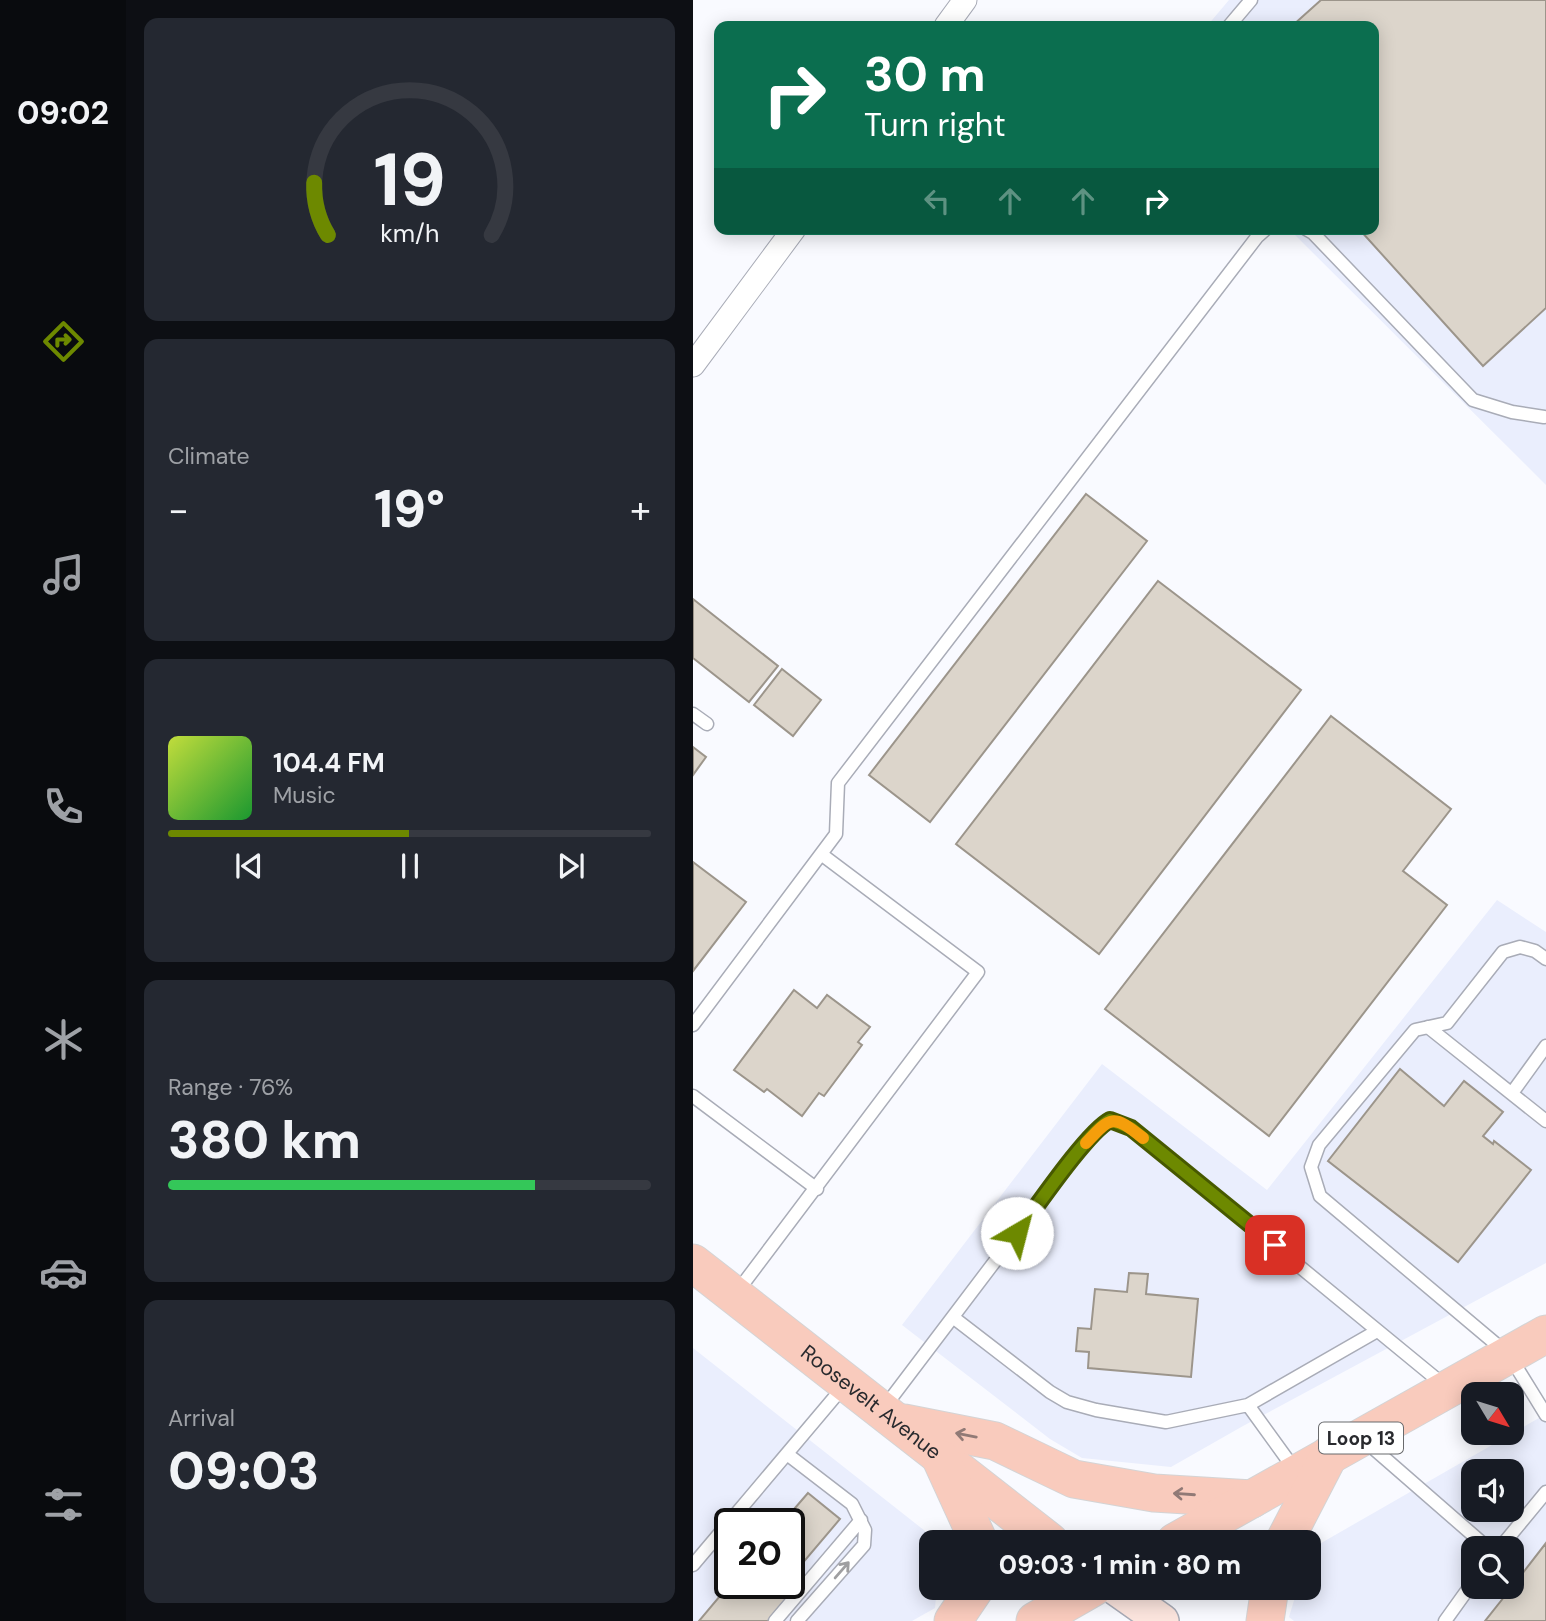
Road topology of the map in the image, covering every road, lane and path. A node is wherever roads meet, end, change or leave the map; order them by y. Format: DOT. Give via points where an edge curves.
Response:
graph roads {
  1 [pos="965,0"];
  2 [pos="1251,0"];
  3 [pos="950,21"];
  4 [pos="1233,21"];
  5 [pos="790,235"];
  6 [pos="1260,235"];
  7 [pos="1315,235"];
  8 [pos="693,365"];
  9 [pos="1545,417"];
  10 [pos="693,713"];
  11 [pos="707,724"];
  12 [pos="821,854"];
  13 [pos="1546,959"];
  14 [pos="693,1025"];
  15 [pos="1428,1027"];
  16 [pos="1546,1046"];
  17 [pos="1511,1093"];
  18 [pos="693,1096"];
  19 [pos="1546,1121"];
  20 [pos="817,1189"];
  21 [pos="693,1263"];
  22 [pos="735,1295"];
  23 [pos="954,1318"];
  24 [pos="1377,1331"];
  25 [pos="1546,1334"];
  26 [pos="1509,1355"];
  27 [pos="846,1383"];
  28 [pos="1448,1388"];
  29 [pos="1248,1405"];
  30 [pos="1546,1415"];
  31 [pos="889,1416"];
  32 [pos="1361,1438"];
  33 [pos="787,1454"];
  34 [pos="939,1455"];
  35 [pos="1329,1455"];
  36 [pos="1297,1473"];
  37 [pos="1546,1492"];
  38 [pos="1252,1499"];
  39 [pos="861,1520"];
  40 [pos="973,1530"];
  41 [pos="1035,1530"];
  42 [pos="1196,1530"];
  43 [pos="1290,1530"];
  44 [pos="1474,1536"];
  45 [pos="1510,1536"];
  46 [pos="693,1565"];
  47 [pos="1461,1599"];
  48 [pos="967,1600"];
  49 [pos="1071,1600"];
  50 [pos="1132,1600"];
  51 [pos="1268,1600"];
  52 [pos="775,1621"];
  53 [pos="797,1621"];
  54 [pos="953,1621"];
  55 [pos="1035,1621"];
  56 [pos="1162,1621"];
  57 [pos="1265,1621"];
  58 [pos="1445,1621"];
  1 -- 3 [label="street"];
  2 -- 4 [label="lane"];
  5 -- 8 [label="street"];
  6 -- 12 [label="lane" via="838,783 836,834"];
  7 -- 9 [label="lane" via="1473,400"];
  10 -- 11 [label="lane"];
  12 -- 14 [label="lane"];
  12 -- 20 [label="lane" via="978,972"];
  13 -- 15 [label="lane" via="1520,947 1503,952 1447,1023"];
  15 -- 17 [label="lane"];
  15 -- 26 [label="lane" via="1415,1030 1336,1124 1319,1145 1311,1167 1320,1196"];
  16 -- 17 [label="lane"];
  17 -- 19 [label="lane"];
  18 -- 20 [label="lane"];
  20 -- 22 [label="lane"];
  21 -- 22 [label="main road, Roosevelt Avenue"];
  22 -- 27 [label="main road, Roosevelt Avenue"];
  23 -- 24 [label="lane" via="1080,1149 1110,1120 1131,1128"];
  23 -- 29 [label="lane" via="1051,1392 1086,1408 1166,1422"];
  23 -- 31 [label="lane"];
  24 -- 28 [label="lane"];
  24 -- 29 [label="lane"];
  25 -- 26 [label="main road, Loop 13"];
  26 -- 28 [label="main road, Loop 13"];
  26 -- 30 [label="lane"];
  27 -- 31 [label="main road, Roosevelt Avenue"];
  27 -- 33 [label="lane"];
  28 -- 32 [label="main road, Loop 13"];
  29 -- 36 [label="lane"];
  31 -- 34 [label="main road, Roosevelt Avenue"];
  38 -- 31 [label="main road, one-way" via="1154,1493 1074,1479 995,1441"];
  32 -- 35 [label="main road, Loop 13"];
  32 -- 44 [label="lane"];
  33 -- 39 [label="lane" via="852,1504"];
  33 -- 46 [label="lane"];
  34 -- 40 [label="main road"];
  34 -- 41 [label="main road, Roosevelt Avenue"];
  35 -- 36 [label="main road, Loop 13"];
  35 -- 43 [label="main road"];
  36 -- 38 [label="main road, Loop 13"];
  37 -- 45 [label="lane"];
  38 -- 42 [label="main road, Loop 13"];
  39 -- 52 [label="lane"];
  53 -- 39 [label="lane, one-way" via="864,1545"];
  47 -- 58 [label="lane"];
  48 -- 54 [label="main road"];
  49 -- 55 [label="main road"];
  50 -- 56 [label="main road"];
  51 -- 57 [label="main road"];
}
